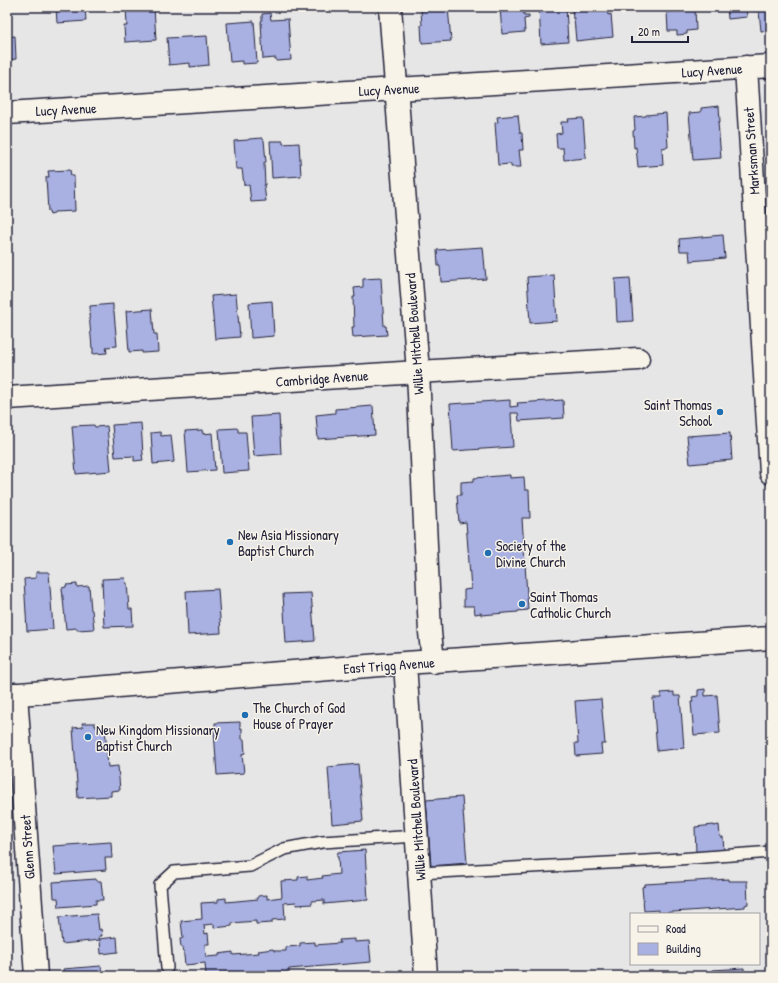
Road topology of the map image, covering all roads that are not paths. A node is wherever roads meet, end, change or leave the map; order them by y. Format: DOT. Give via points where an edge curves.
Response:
graph roads {
  1 [pos="390,7"];
  2 [pos="771,66"];
  3 [pos="746,68"];
  4 [pos="396,89"];
  5 [pos="7,112"];
  6 [pos="638,359"];
  7 [pos="418,372"];
  8 [pos="7,398"];
  9 [pos="771,473"];
  10 [pos="771,638"];
  11 [pos="433,662"];
  12 [pos="406,663"];
  13 [pos="12,694"];
  14 [pos="417,836"];
  15 [pos="771,852"];
  16 [pos="419,873"];
  17 [pos="167,968"];
  18 [pos="36,976"];
  19 [pos="426,976"];
  1 -- 4 [label="street, Willie Mitchell Boulevard"];
  2 -- 3 [label="street, Lucy Avenue"];
  3 -- 4 [label="street, Lucy Avenue"];
  3 -- 9 [label="street, Marksman Street"];
  4 -- 5 [label="street, Lucy Avenue"];
  4 -- 7 [label="street, Willie Mitchell Boulevard"];
  6 -- 7 [label="street, Cambridge Avenue"];
  7 -- 8 [label="street, Cambridge Avenue"];
  7 -- 11 [label="street, Willie Mitchell Boulevard"];
  10 -- 11 [label="street, East Trigg Avenue"];
  11 -- 12 [label="street, East Trigg Avenue"];
  12 -- 13 [label="street, East Trigg Avenue"];
  12 -- 14 [label="street, Willie Mitchell Boulevard"];
  13 -- 18 [label="street, Glenn Street"];
  14 -- 16 [label="street, Willie Mitchell Boulevard"];
  14 -- 17 [label="lane" via="322,842 284,848 250,866 174,872 160,884"];
  15 -- 16 [label="lane"];
  16 -- 19 [label="street, Willie Mitchell Boulevard"];
}
